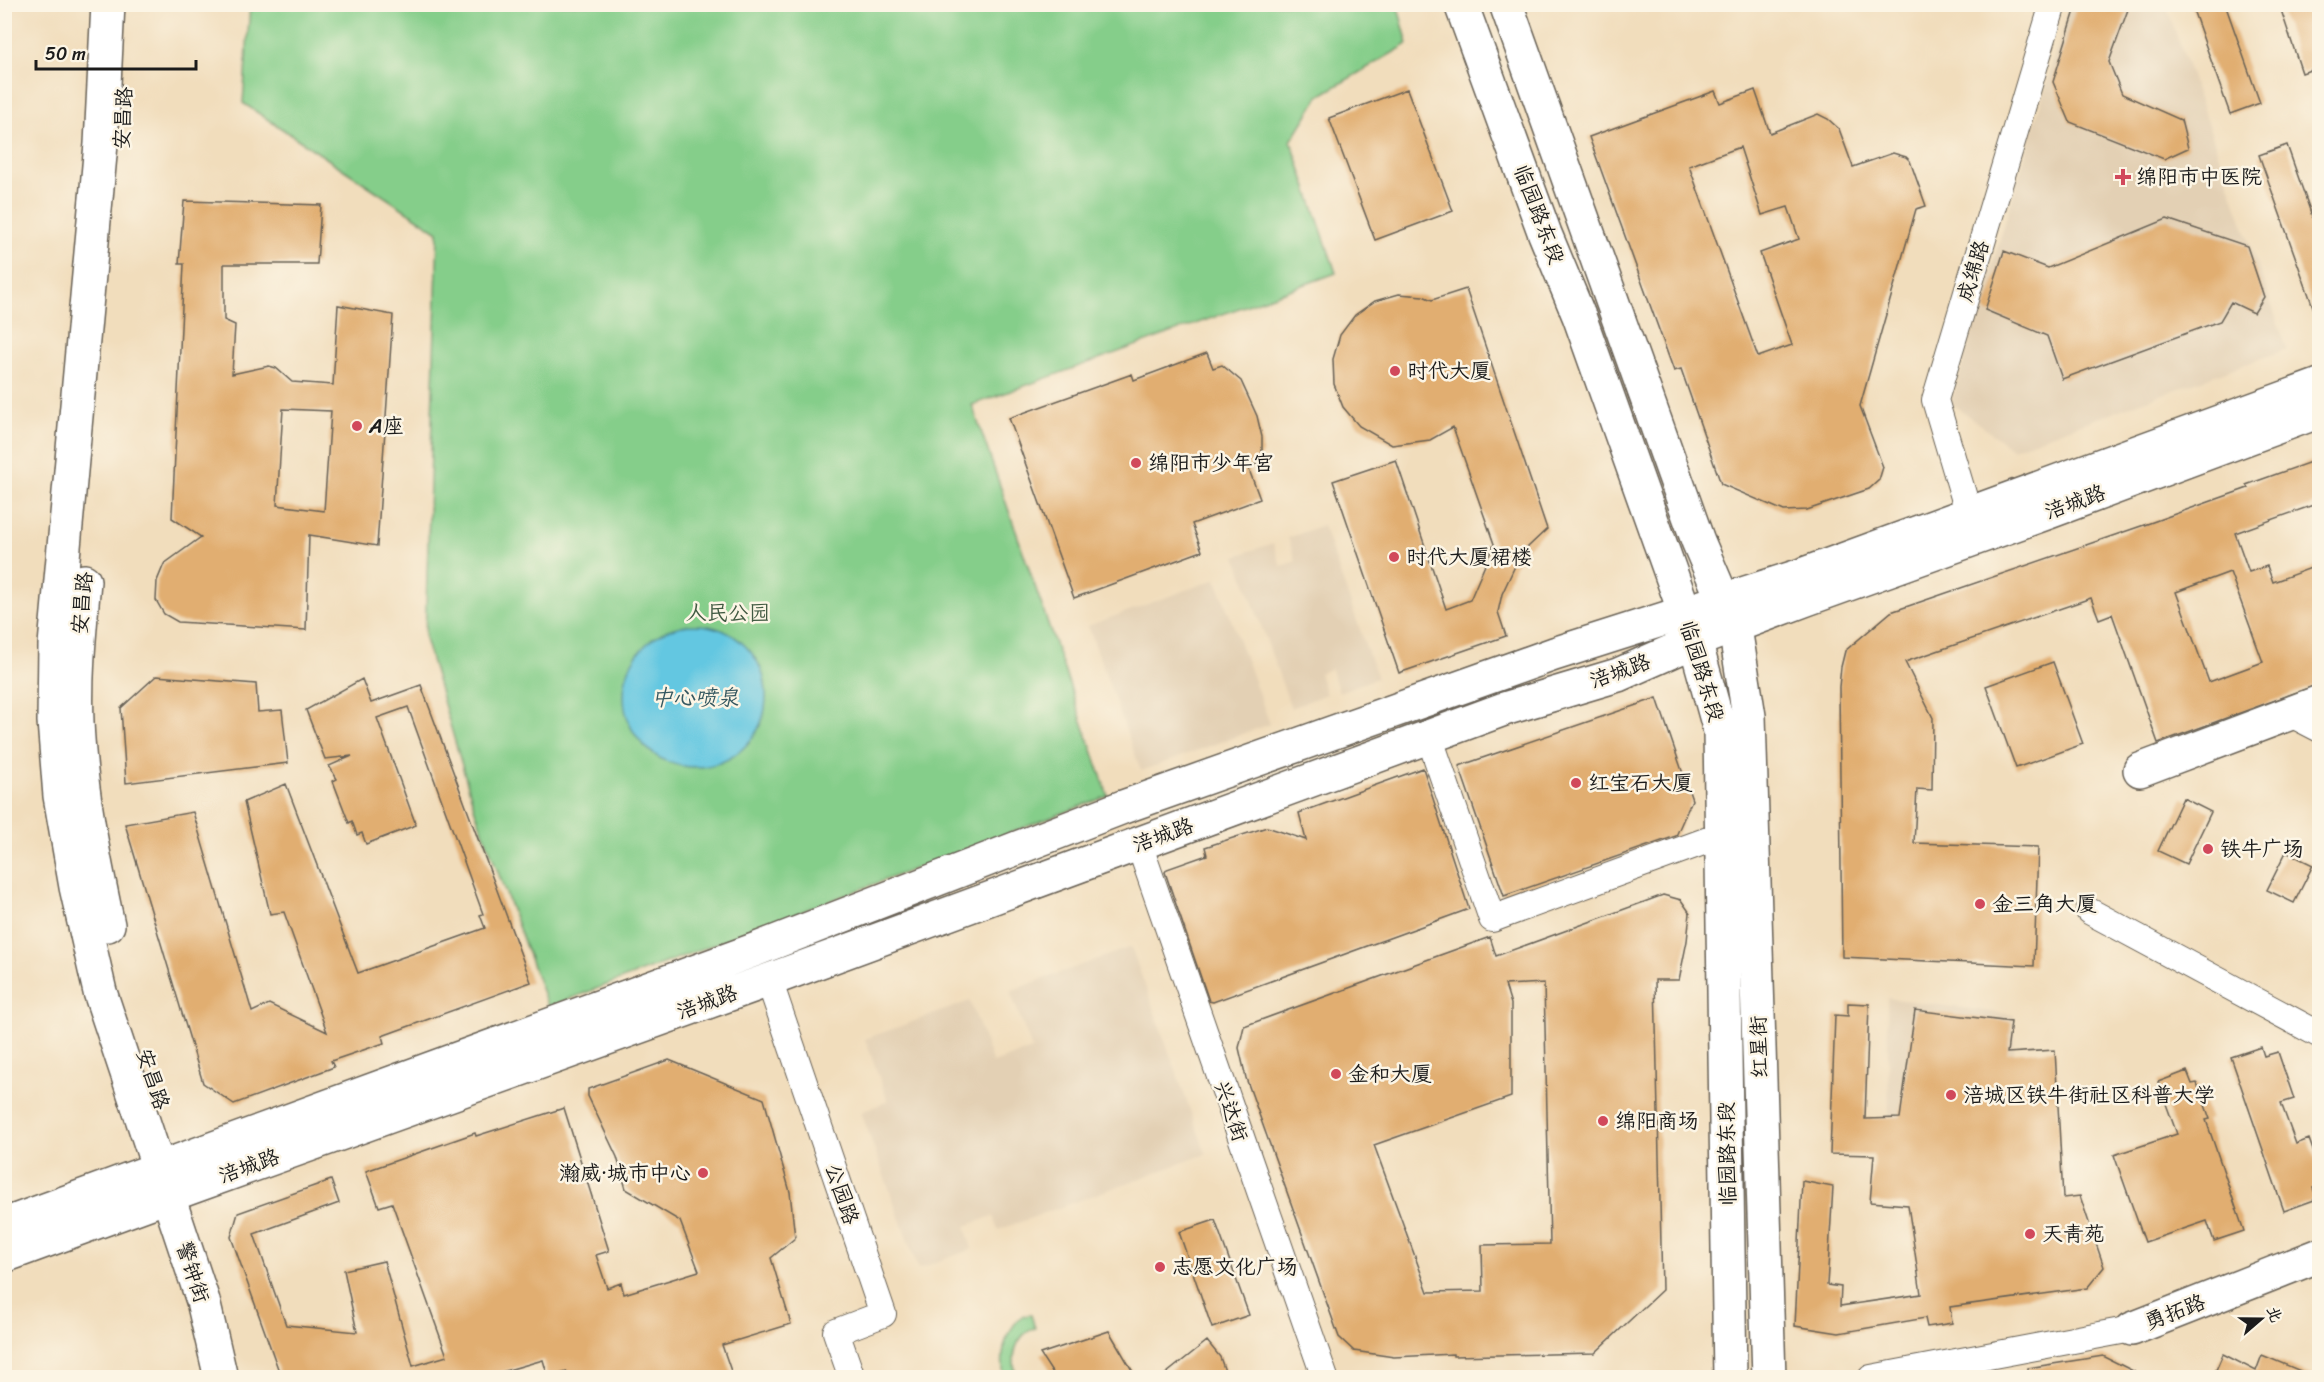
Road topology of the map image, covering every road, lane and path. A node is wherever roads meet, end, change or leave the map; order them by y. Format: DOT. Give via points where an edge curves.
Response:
graph roads {
  1 [pos="108,4"];
  2 [pos="130,4"];
  3 [pos="1461,4"];
  4 [pos="1506,4"];
  5 [pos="2053,4"];
  6 [pos="2319,385"];
  7 [pos="2319,411"];
  8 [pos="1972,525"];
  9 [pos="1730,614"];
  10 [pos="1690,627"];
  11 [pos="2319,702"];
  12 [pos="2289,713"];
  13 [pos="2319,729"];
  14 [pos="1429,736"];
  15 [pos="2140,770"];
  16 [pos="1722,834"];
  17 [pos="1139,844"];
  18 [pos="2089,911"];
  19 [pos="769,980"];
  20 [pos="2319,1035"];
  21 [pos="174,1178"];
  22 [pos="4,1225"];
  23 [pos="2319,1255"];
  24 [pos="4,1256"];
  25 [pos="2132,1329"];
  26 [pos="221,1377"];
  27 [pos="244,1377"];
  28 [pos="852,1377"];
  29 [pos="1325,1377"];
  30 [pos="1730,1377"];
  31 [pos="1769,1377"];
  32 [pos="1871,1377"];
  1 -- 21 [label="main road, 安昌路" via="101,144 55,645 54,721 60,796 100,992"];
  2 -- 21 [label="main road, 安昌路" via="122,144 78,648 77,722 84,794 122,987"];
  3 -- 10 [label="main road, 临园路东段" via="1579,316"];
  4 -- 9 [label="main road, 红星街" via="1698,542"];
  5 -- 8 [label="street, 成绵路" via="1935,400"];
  6 -- 8 [label="main road, 涪城路" via="2041,489"];
  7 -- 8 [label="main road, 涪城路" via="2049,512"];
  8 -- 9 [label="main road, 涪城路" via="1807,599"];
  9 -- 10 [label="main road, 涪城路"];
  9 -- 31 [label="main road, 红星街" via="1749,716"];
  10 -- 14 [label="main road, 涪城路" via="1618,675"];
  10 -- 16 [label="main road, 临园路东段" via="1720,731"];
  10 -- 21 [label="main road, 涪城路" via="1554,654 1123,807"];
  11 -- 12 [label="main road"];
  12 -- 13 [label="street"];
  12 -- 15 [label="main road"];
  14 -- 16 [label="street" via="1492,919"];
  14 -- 17 [label="main road, 涪城路"];
  16 -- 30 [label="main road, 临园路东段"];
  17 -- 19 [label="main road, 涪城路"];
  17 -- 29 [label="street, 兴达街"];
  18 -- 20 [label="street"];
  19 -- 21 [label="main road, 涪城路"];
  19 -- 28 [label="street, 公园路" via="883,1314 836,1332"];
  21 -- 22 [label="main road, 涪城路"];
  21 -- 24 [label="main road, 涪城路"];
  21 -- 26 [label="main road, 警钟街"];
  21 -- 27 [label="main road, 警钟街" via="224,1296"];
  23 -- 25 [label="main road, 勇拓路"];
  25 -- 32 [label="street"];
}
